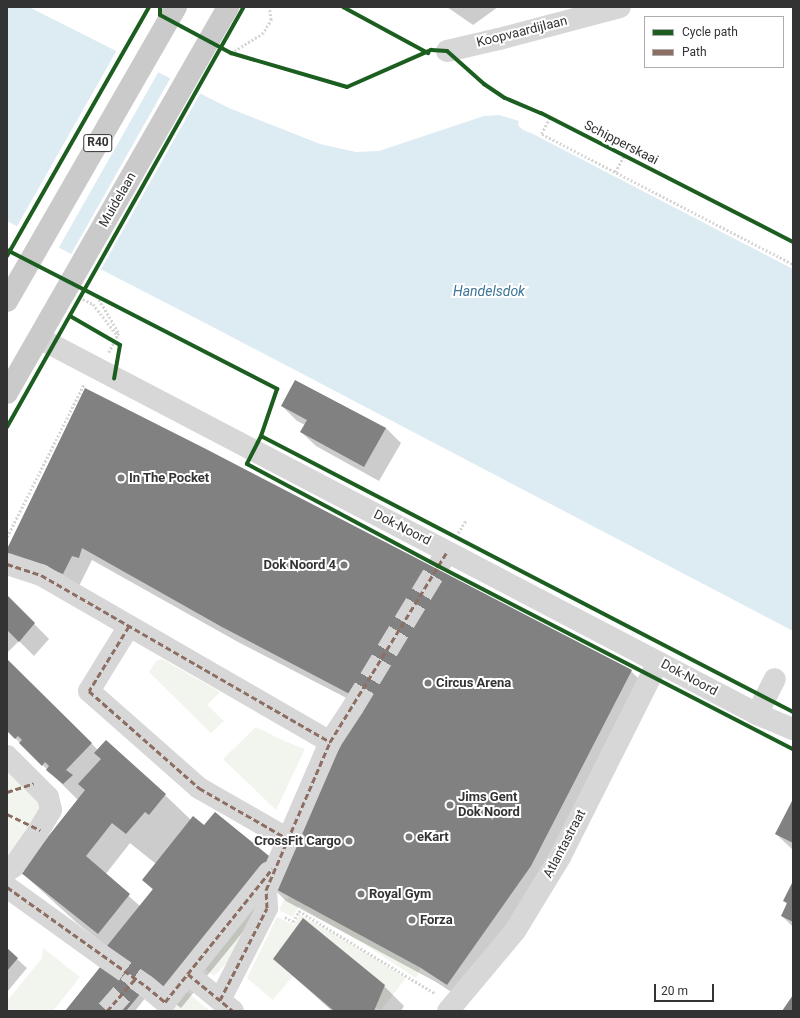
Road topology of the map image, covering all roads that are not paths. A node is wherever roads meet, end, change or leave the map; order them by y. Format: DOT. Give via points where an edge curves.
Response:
graph roads {
  1 [pos="176,7"];
  2 [pos="228,7"];
  3 [pos="620,7"];
  4 [pos="447,51"];
  5 [pos="7,301"];
  6 [pos="39,338"];
  7 [pos="7,393"];
  8 [pos="7,564"];
  9 [pos="129,626"];
  10 [pos="658,662"];
  11 [pos="775,679"];
  12 [pos="353,707"];
  13 [pos="761,716"];
  14 [pos="793,729"];
  15 [pos="793,736"];
  16 [pos="330,742"];
  17 [pos="7,756"];
  18 [pos="288,839"];
  19 [pos="278,861"];
  20 [pos="7,871"];
  21 [pos="7,887"];
  22 [pos="107,959"];
  23 [pos="188,974"];
  24 [pos="146,986"];
  25 [pos="227,1006"];
  26 [pos="450,1008"];
  1 -- 5 [label="main road, R40"];
  2 -- 6 [label="main road, Muidelaan" via="73,301"];
  3 -- 4 [label="street, Koopvaardijlaan"];
  6 -- 7 [label="main road, Muidelaan"];
  6 -- 10 [label="street, Dok-Noord" via="451,544"];
  8 -- 9 [label="street" via="41,575"];
  9 -- 16 [label="street"];
  9 -- 18 [label="street" via="89,691 199,788"];
  10 -- 13 [label="street, Dok-Noord"];
  10 -- 26 [label="street, Atlantastraat" via="560,857 515,932"];
  11 -- 13 [label="street"];
  12 -- 16 [label="street"];
  13 -- 14 [label="street, Dok-Noord"];
  13 -- 15 [label="street, Dok-Noord"];
  16 -- 18 [label="street"];
  17 -- 20 [label="street" via="48,797 51,810 14,866"];
  18 -- 19 [label="street"];
  19 -- 23 [label="street"];
  19 -- 25 [label="street" via="266,890 267,908"];
  21 -- 22 [label="street"];
  23 -- 24 [label="street" via="165,1002"];
  23 -- 25 [label="street"];
}
